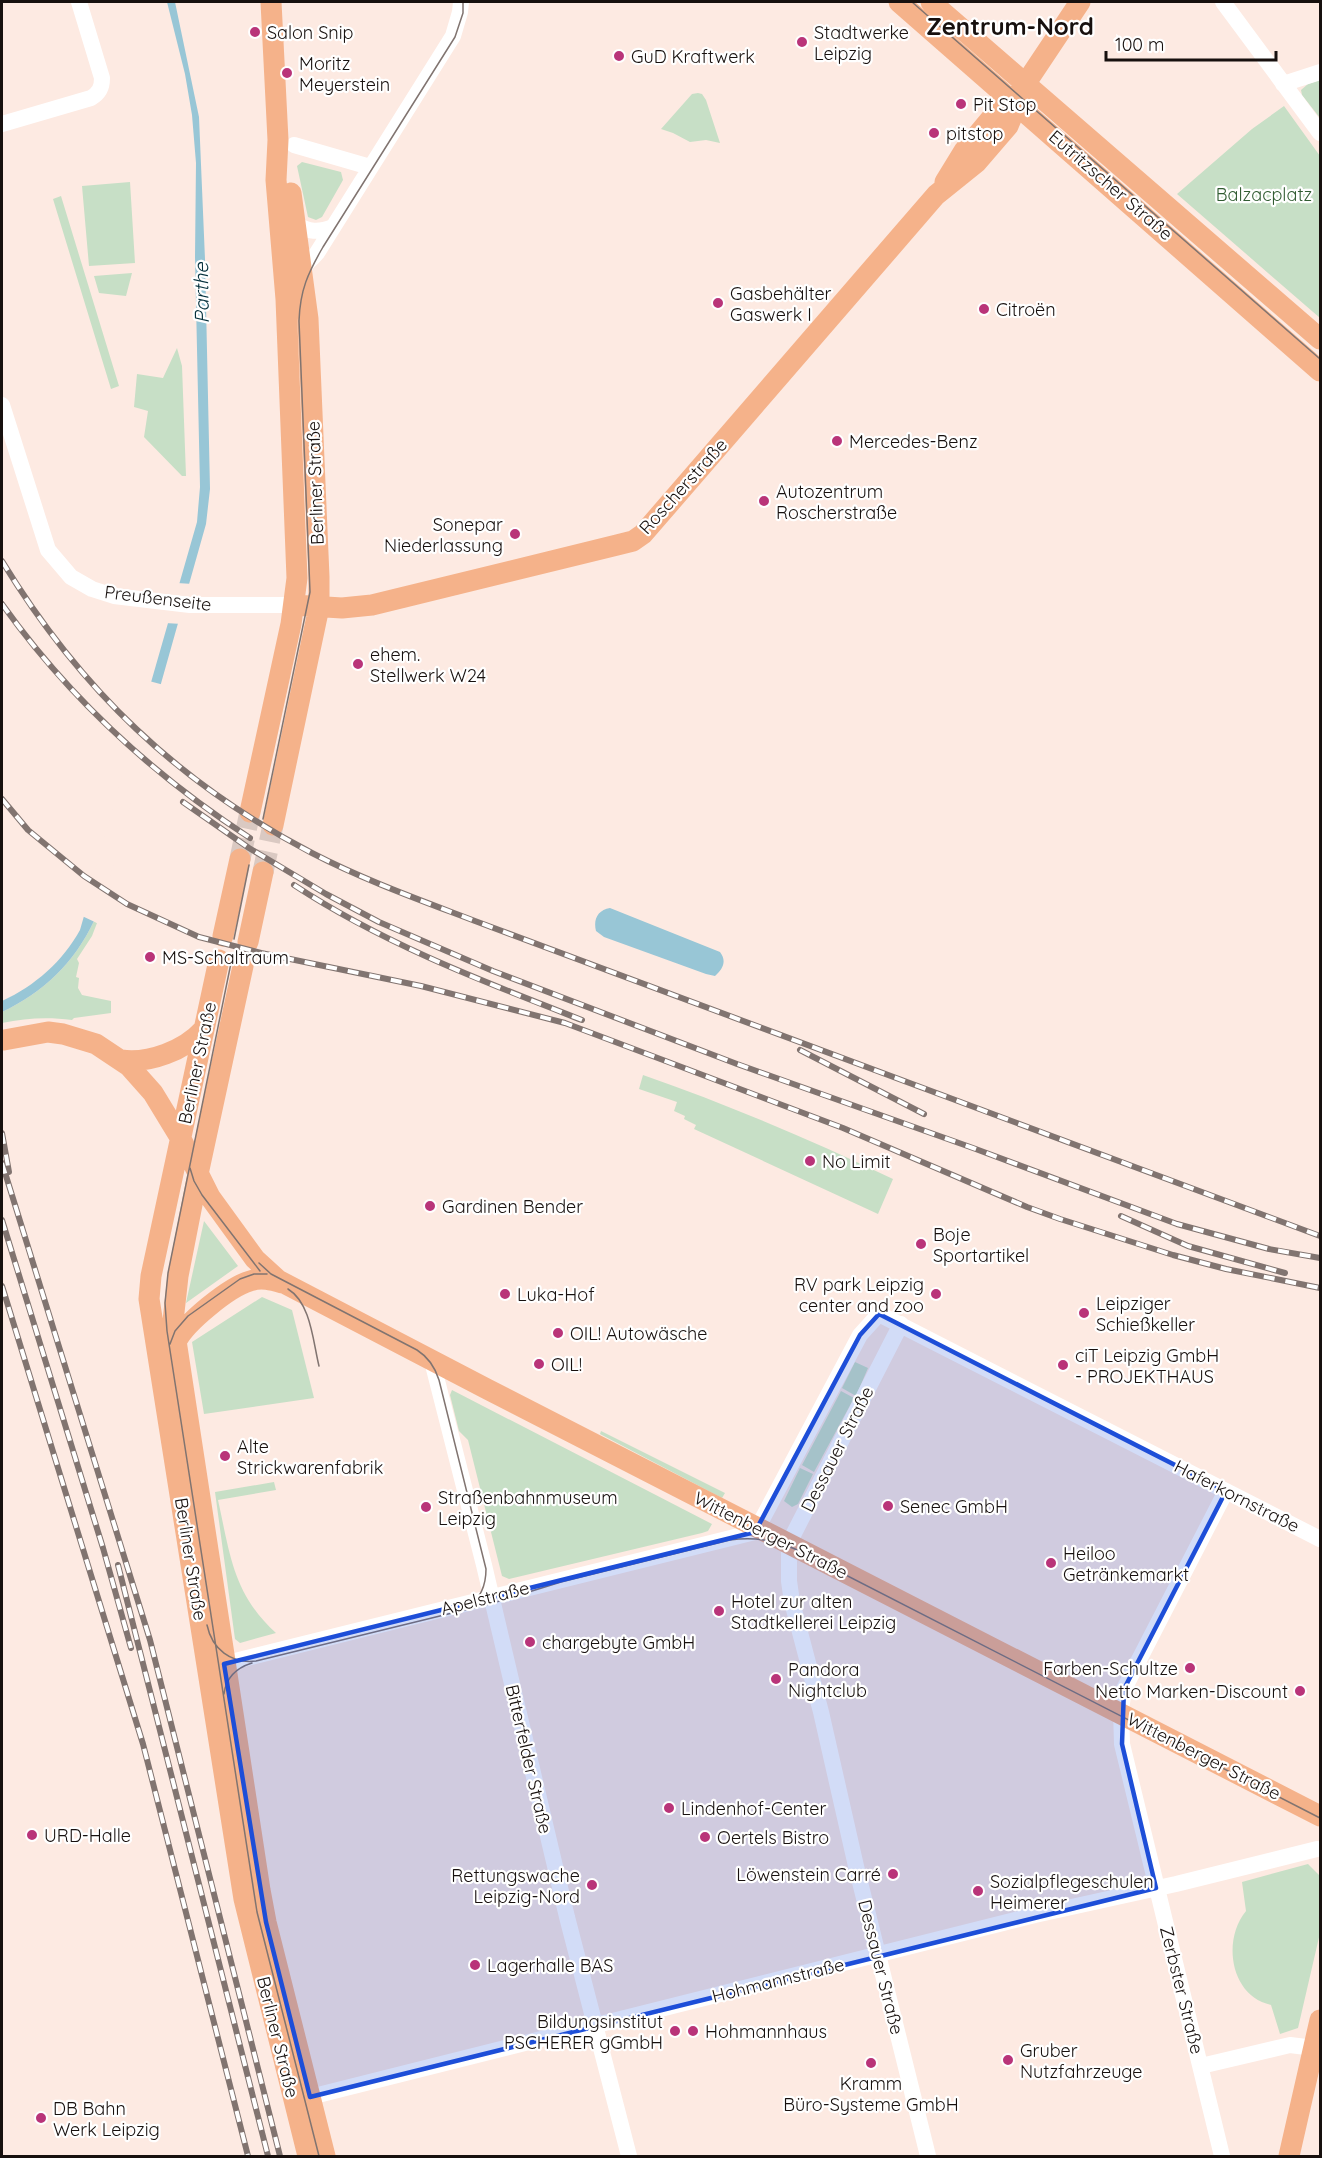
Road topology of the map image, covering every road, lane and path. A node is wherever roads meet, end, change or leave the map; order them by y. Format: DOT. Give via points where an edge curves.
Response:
graph roads {
  1 [pos="79,2"];
  2 [pos="272,2"];
  3 [pos="461,2"];
  4 [pos="899,2"];
  5 [pos="931,2"];
  6 [pos="1080,2"];
  7 [pos="1223,2"];
  8 [pos="1320,72"];
  9 [pos="1282,84"];
  10 [pos="1019,92"];
  11 [pos="2,124"];
  12 [pos="1320,134"];
  13 [pos="286,143"];
  14 [pos="370,167"];
  15 [pos="295,224"];
  16 [pos="333,227"];
  17 [pos="283,251"];
  18 [pos="302,266"];
  19 [pos="286,299"];
  20 [pos="1320,339"];
  21 [pos="1320,371"];
  22 [pos="2,405"];
  23 [pos="294,605"];
  24 [pos="319,607"];
  25 [pos="250,812"];
  26 [pos="273,825"];
  27 [pos="240,859"];
  28 [pos="263,872"];
  29 [pos="224,936"];
  30 [pos="249,942"];
  31 [pos="219,960"];
  32 [pos="243,966"];
  33 [pos="203,1030"];
  34 [pos="4,1040"];
  35 [pos="121,1060"];
  36 [pos="181,1139"];
  37 [pos="195,1167"];
  38 [pos="283,1283"];
  39 [pos="901,1324"];
  40 [pos="176,1342"];
  41 [pos="432,1361"];
  42 [pos="1226,1491"];
  43 [pos="760,1528"];
  44 [pos="1320,1539"];
  45 [pos="789,1543"];
  46 [pos="491,1597"];
  47 [pos="216,1666"];
  48 [pos="1121,1713"];
  49 [pos="1320,1816"];
  50 [pos="1317,1849"];
  51 [pos="1156,1888"];
  52 [pos="878,1955"];
  53 [pos="1320,2020"];
  54 [pos="596,2025"];
  55 [pos="1314,2048"];
  56 [pos="1201,2066"];
  57 [pos="310,2097"];
  58 [pos="308,2157"];
  59 [pos="325,2157"];
  60 [pos="629,2157"];
  61 [pos="928,2157"];
  62 [pos="1222,2157"];
  63 [pos="1289,2157"];
  1 -- 11 [label="street" via="102,87 91,98"];
  2 -- 13 [label="main road, Berliner Straße"];
  3 -- 14 [label="street" via="453,36"];
  4 -- 10 [label="main road, Eutritzscher Straße"];
  5 -- 10 [label="main road, Eutritzscher Straße"];
  6 -- 10 [label="main road, Roscherstraße"];
  7 -- 9 [label="street"];
  8 -- 9 [label="street"];
  9 -- 12 [label="street"];
  10 -- 20 [label="main road, Eutritzscher Straße"];
  10 -- 21 [label="main road, Eutritzscher Straße"];
  10 -- 24 [label="main road, Roscherstraße" via="1008,126 977,162 936,195 651,527 633,541 372,605"];
  13 -- 14 [label="street"];
  13 -- 15 [label="main road, Berliner Straße"];
  13 -- 17 [label="main road, Berliner Straße" via="276,180"];
  14 -- 16 [label="street"];
  15 -- 16 [label="street" via="313,232"];
  15 -- 18 [label="main road, Berliner Straße"];
  16 -- 18 [label="street" via="311,260"];
  17 -- 18 [label="street"];
  17 -- 19 [label="main road, Berliner Straße"];
  18 -- 19 [label="street"];
  18 -- 24 [label="main road, Berliner Straße" via="308,319"];
  19 -- 23 [label="main road, Berliner Straße" via="297,551"];
  22 -- 23 [label="street, Preußenseite" via="48,550 71,577 114,596 190,606"];
  23 -- 24 [label="main road, Roscherstraße"];
  23 -- 25 [label="main road, Berliner Straße"];
  24 -- 26 [label="main road, Berliner Straße"];
  27 -- 29 [label="main road"];
  28 -- 30 [label="main road"];
  31 -- 33 [label="main road, Berliner Straße"];
  32 -- 37 [label="main road, Berliner Straße"];
  33 -- 35 [label="main road" via="162,1055 139,1061"];
  33 -- 36 [label="main road, Berliner Straße"];
  34 -- 35 [label="main road, Wittenberger Straße" via="48,1032 63,1034 96,1044"];
  35 -- 36 [label="main road, Wittenberger Straße" via="149,1087"];
  36 -- 37 [label="main road, Wittenberger Straße"];
  36 -- 47 [label="main road, Berliner Straße" via="149,1299"];
  37 -- 38 [label="main road, Wittenberger Straße" via="206,1191 259,1263"];
  37 -- 40 [label="main road, Berliner Straße" via="175,1295"];
  38 -- 40 [label="main road" via="258,1279 240,1285 192,1319"];
  38 -- 41 [label="main road, Wittenberger Straße"];
  39 -- 42 [label="street, Haferkornstraße"];
  39 -- 43 [label="street, Dessauer Straße" via="879,1314 860,1335"];
  39 -- 45 [label="street, Dessauer Straße"];
  40 -- 47 [label="main road, Berliner Straße"];
  41 -- 43 [label="main road, Wittenberger Straße"];
  41 -- 46 [label="street, Bitterfelder Straße"];
  42 -- 44 [label="street, Haferkornstraße"];
  42 -- 48 [label="street, Zerbster Straße" via="1124,1689"];
  43 -- 45 [label="main road, Wittenberger Straße"];
  43 -- 46 [label="street, Apelstraße"];
  45 -- 48 [label="main road, Wittenberger Straße"];
  45 -- 52 [label="street, Dessauer Straße" via="792,1602"];
  46 -- 47 [label="street, Apelstraße"];
  46 -- 54 [label="street, Bitterfelder Straße"];
  47 -- 57 [label="main road, Berliner Straße" via="266,1922"];
  47 -- 58 [label="main road, Berliner Straße" via="244,1899"];
  48 -- 49 [label="main road, Wittenberger Straße"];
  48 -- 51 [label="street, Zerbster Straße" via="1122,1743"];
  50 -- 51 [label="street, Hohmannstraße"];
  51 -- 52 [label="street, Hohmannstraße"];
  51 -- 56 [label="street, Zerbster Straße"];
  52 -- 54 [label="street, Hohmannstraße"];
  52 -- 61 [label="street, Dessauer Straße"];
  53 -- 55 [label="main road"];
  54 -- 57 [label="street, Hohmannstraße"];
  54 -- 60 [label="street, Bitterfelder Straße"];
  55 -- 56 [label="street" via="1290,2045"];
  55 -- 63 [label="main road"];
  56 -- 62 [label="street, Zerbster Straße"];
  57 -- 59 [label="main road, Berliner Straße"];
}
